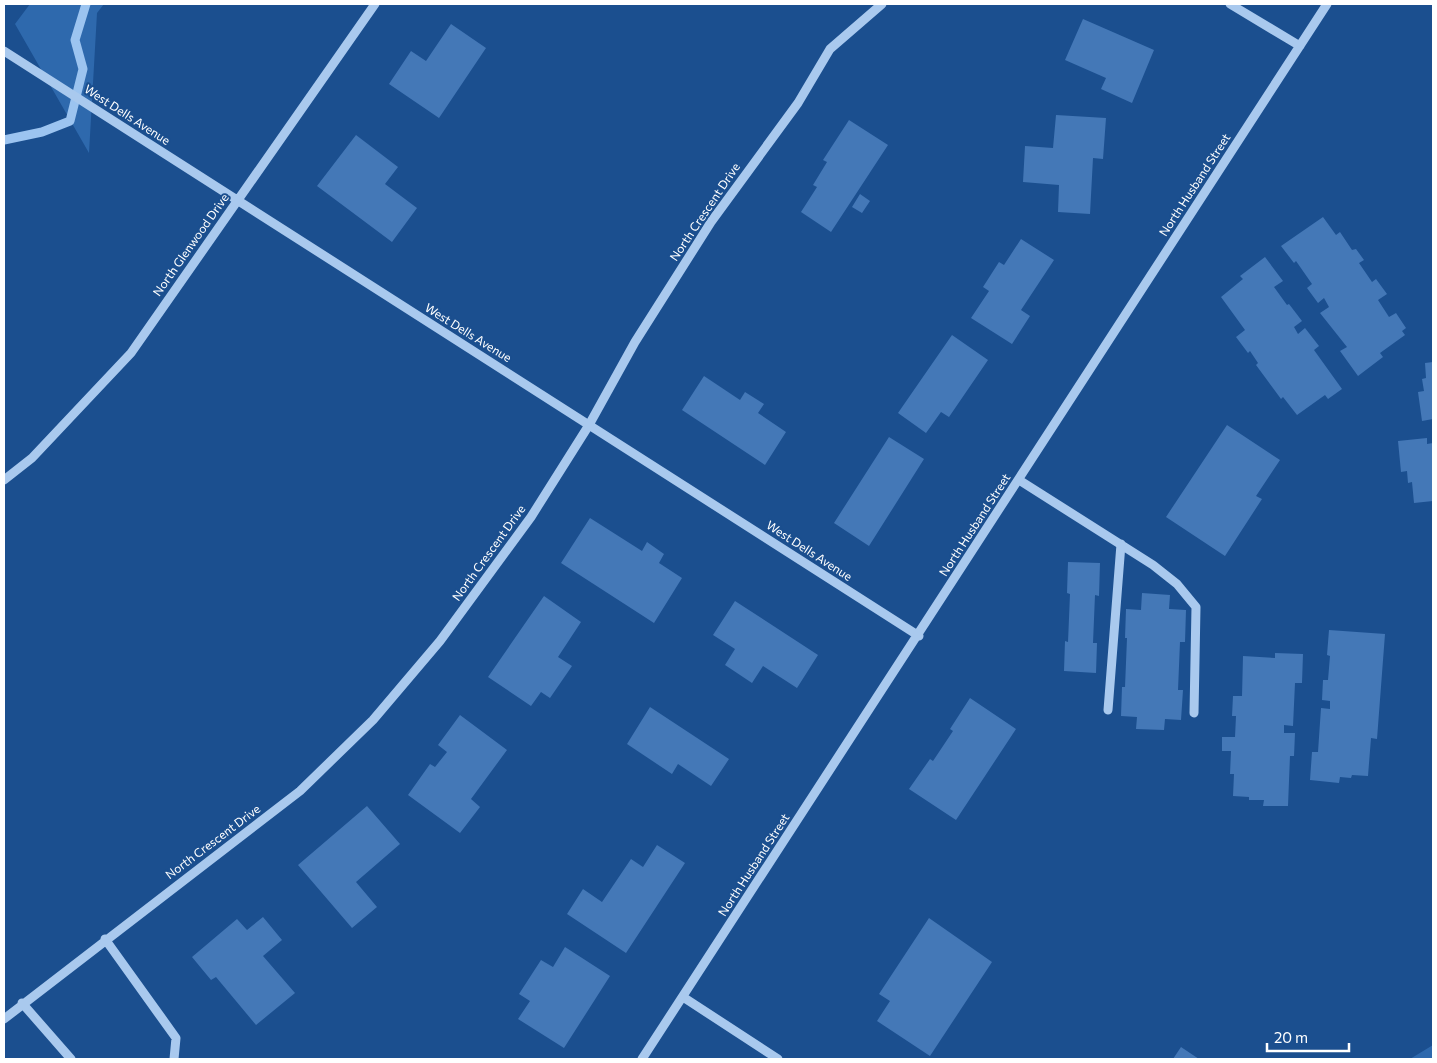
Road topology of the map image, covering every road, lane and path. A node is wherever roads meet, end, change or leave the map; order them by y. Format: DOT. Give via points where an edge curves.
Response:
graph roads {
  1 [pos="375,4"];
  2 [pos="882,4"];
  3 [pos="1230,4"];
  4 [pos="1327,4"];
  5 [pos="1300,46"];
  6 [pos="4,51"];
  7 [pos="237,201"];
  8 [pos="589,425"];
  9 [pos="4,480"];
  10 [pos="1019,480"];
  11 [pos="1121,544"];
  12 [pos="919,636"];
  13 [pos="1108,710"];
  14 [pos="1194,713"];
  15 [pos="106,939"];
  16 [pos="682,997"];
  17 [pos="22,1003"];
  18 [pos="4,1018"];
  19 [pos="71,1059"];
  20 [pos="174,1059"];
  21 [pos="642,1059"];
  22 [pos="778,1059"];
  1 -- 7 [label="street, North Glenwood Drive"];
  2 -- 8 [label="street, North Crescent Drive" via="830,49 798,103 711,222 635,342"];
  3 -- 5 [label="street"];
  4 -- 5 [label="street, North Husband Street"];
  5 -- 10 [label="street, North Husband Street"];
  6 -- 7 [label="street, West Dells Avenue"];
  7 -- 8 [label="street, West Dells Avenue"];
  7 -- 9 [label="street, North Glenwood Drive" via="131,353 32,458"];
  8 -- 12 [label="street, West Dells Avenue"];
  8 -- 15 [label="street, North Crescent Drive" via="531,517 440,641 373,720 300,791"];
  10 -- 11 [label="street"];
  10 -- 12 [label="street, North Husband Street"];
  11 -- 13 [label="street"];
  11 -- 14 [label="street" via="1177,584 1196,607"];
  12 -- 16 [label="street, North Husband Street"];
  15 -- 17 [label="street, North Crescent Drive"];
  15 -- 20 [label="street" via="176,1038"];
  16 -- 21 [label="street, North Husband Street"];
  16 -- 22 [label="street"];
  17 -- 18 [label="street, North Crescent Drive"];
  17 -- 19 [label="street"];
}
